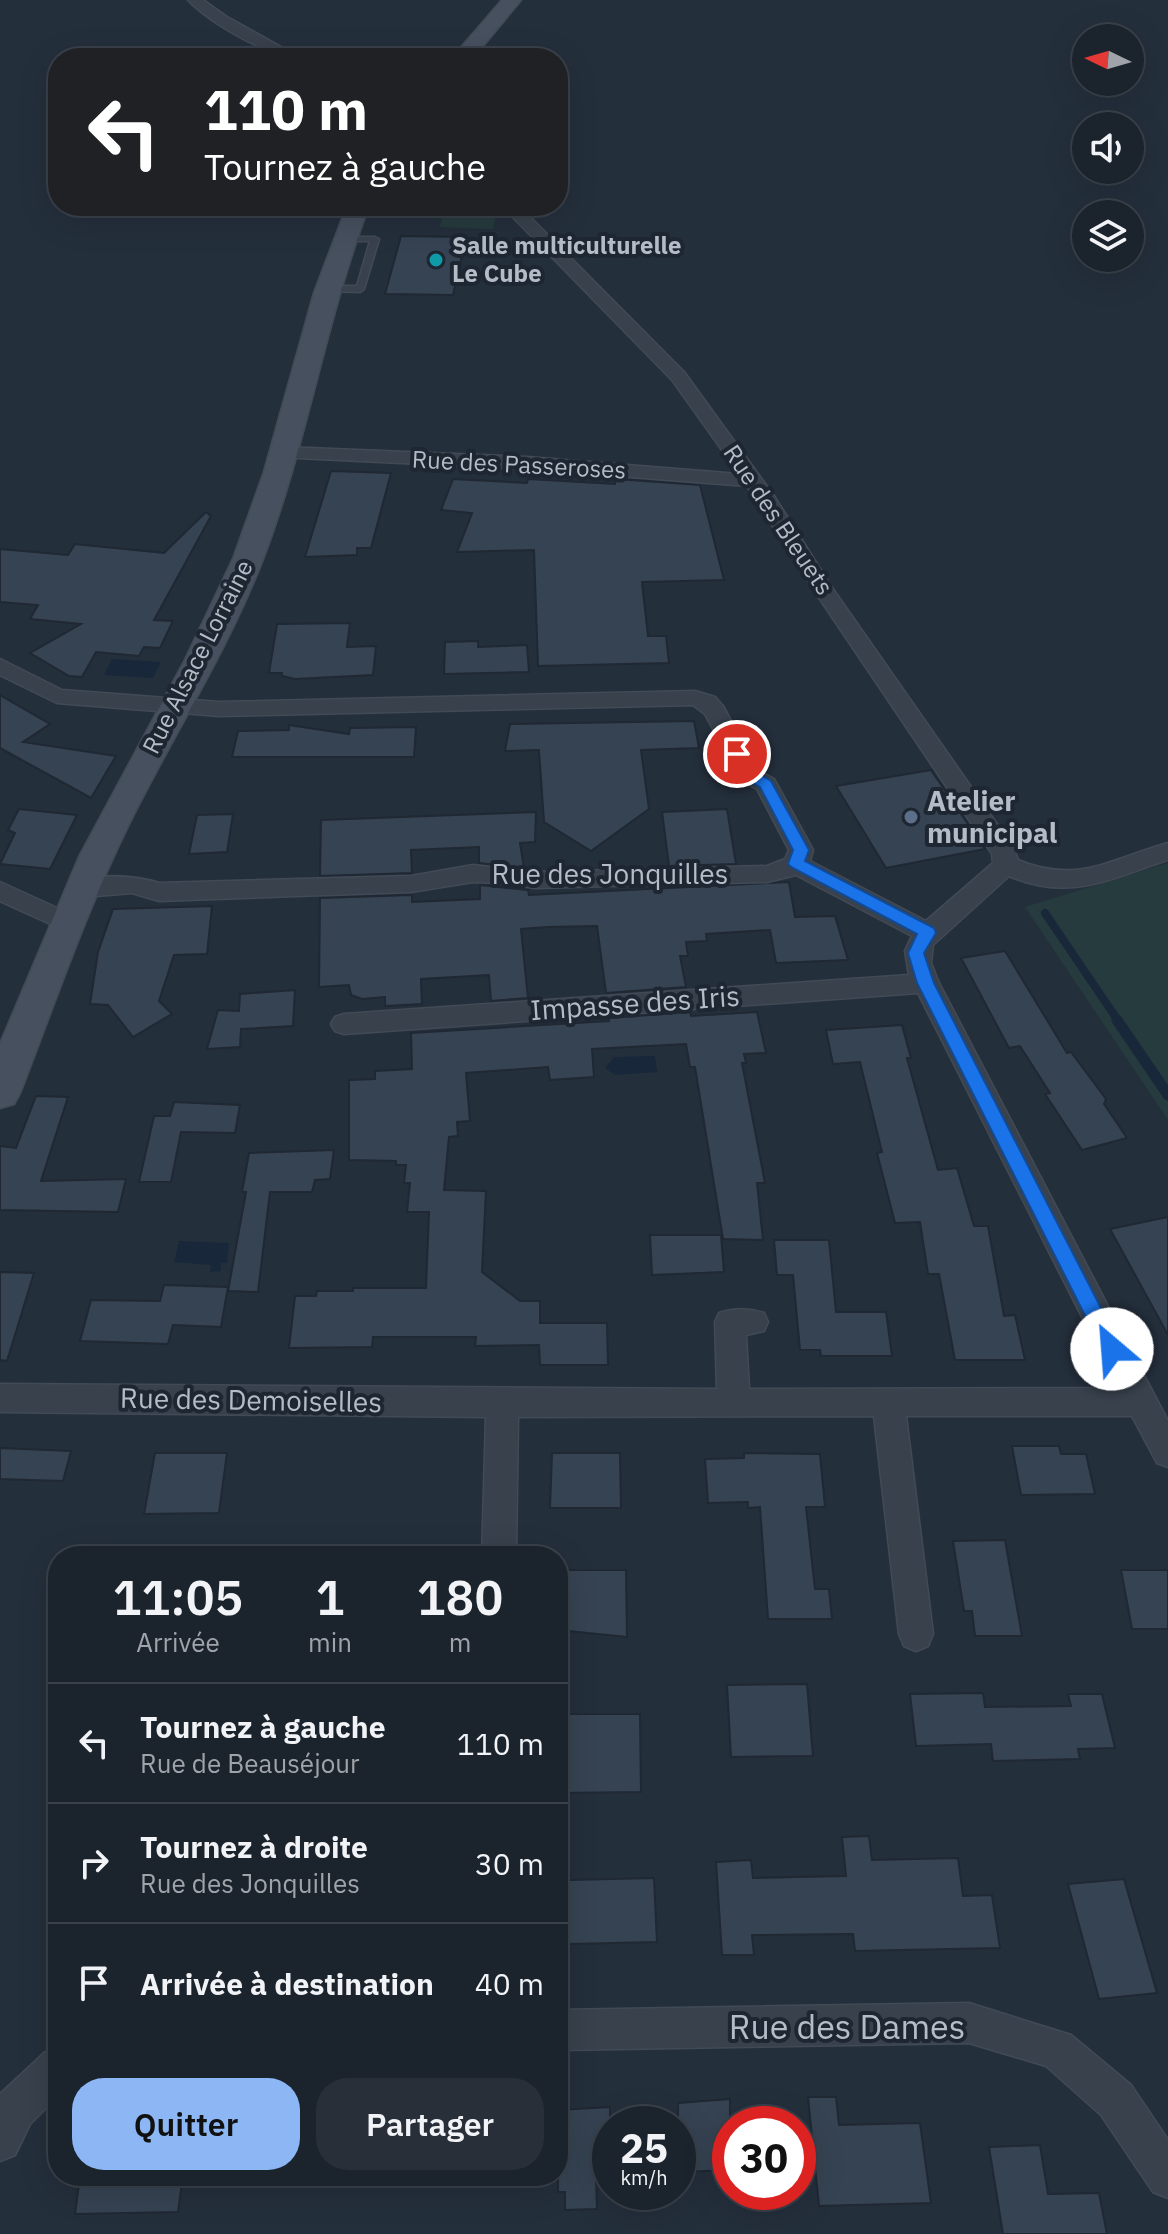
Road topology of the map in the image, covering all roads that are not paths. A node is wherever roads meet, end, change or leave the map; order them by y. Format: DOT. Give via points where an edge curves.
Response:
graph roads {
  1 [pos="195,0"];
  2 [pos="512,0"];
  3 [pos="275,48"];
  4 [pos="471,48"];
  5 [pos="354,216"];
  6 [pos="520,216"];
  7 [pos="284,453"];
  8 [pos="753,481"];
  9 [pos="0,666"];
  10 [pos="177,706"];
  11 [pos="1168,851"];
  12 [pos="796,864"];
  13 [pos="1006,865"];
  14 [pos="84,888"];
  15 [pos="0,891"];
  16 [pos="68,923"];
  17 [pos="928,933"];
  18 [pos="926,983"];
  19 [pos="344,1024"];
  20 [pos="0,1093"];
  21 [pos="753,1322"];
  22 [pos="0,1398"];
  23 [pos="1140,1402"];
  24 [pos="502,1403"];
  25 [pos="734,1403"];
  26 [pos="888,1403"];
  27 [pos="1168,1453"];
  28 [pos="499,1546"];
  29 [pos="916,1634"];
  30 [pos="568,2030"];
  31 [pos="48,2077"];
  32 [pos="0,2140"];
  33 [pos="1168,2177"];
  1 -- 3 [label="street"];
  2 -- 4 [label="street"];
  5 -- 7 [label="street, Rue Alsace Lorraine"];
  6 -- 8 [label="street, Rue des Bleuets" via="678,376"];
  7 -- 8 [label="street, Rue des Passeroses" via="527,463"];
  7 -- 10 [label="street, Rue Alsace Lorraine" via="237,586"];
  8 -- 13 [label="street, Rue des Bleuets" via="1004,853"];
  9 -- 10 [label="street" via="57,696"];
  10 -- 12 [label="street" via="695,698 715,711 748,775 766,784 801,850"];
  10 -- 14 [label="street, Rue Alsace Lorraine" via="112,824"];
  11 -- 13 [label="street" via="1074,881 1039,879"];
  12 -- 14 [label="street, Rue des Jonquilles" via="767,874 535,880 506,872 442,875 411,884 159,892 132,884"];
  12 -- 17 [label="street"];
  13 -- 17 [label="street"];
  14 -- 16 [label="street, Rue Alsace Lorraine"];
  15 -- 16 [label="street"];
  16 -- 20 [label="street, Rue Alsace Lorraine"];
  17 -- 18 [label="street" via="916,953"];
  18 -- 19 [label="street, Impasse des Iris"];
  18 -- 23 [label="street"];
  21 -- 25 [label="street" via="730,1322"];
  22 -- 24 [label="street, Rue des Demoiselles"];
  23 -- 26 [label="street, Rue des Demoiselles"];
  23 -- 27 [label="street"];
  24 -- 25 [label="street, Rue des Demoiselles"];
  24 -- 28 [label="street"];
  25 -- 26 [label="street, Rue des Demoiselles"];
  26 -- 29 [label="street"];
  30 -- 33 [label="street, Rue des Dames" via="969,2023 1057,2049 1116,2100"];
  31 -- 32 [label="street" via="15,2109"];
}
